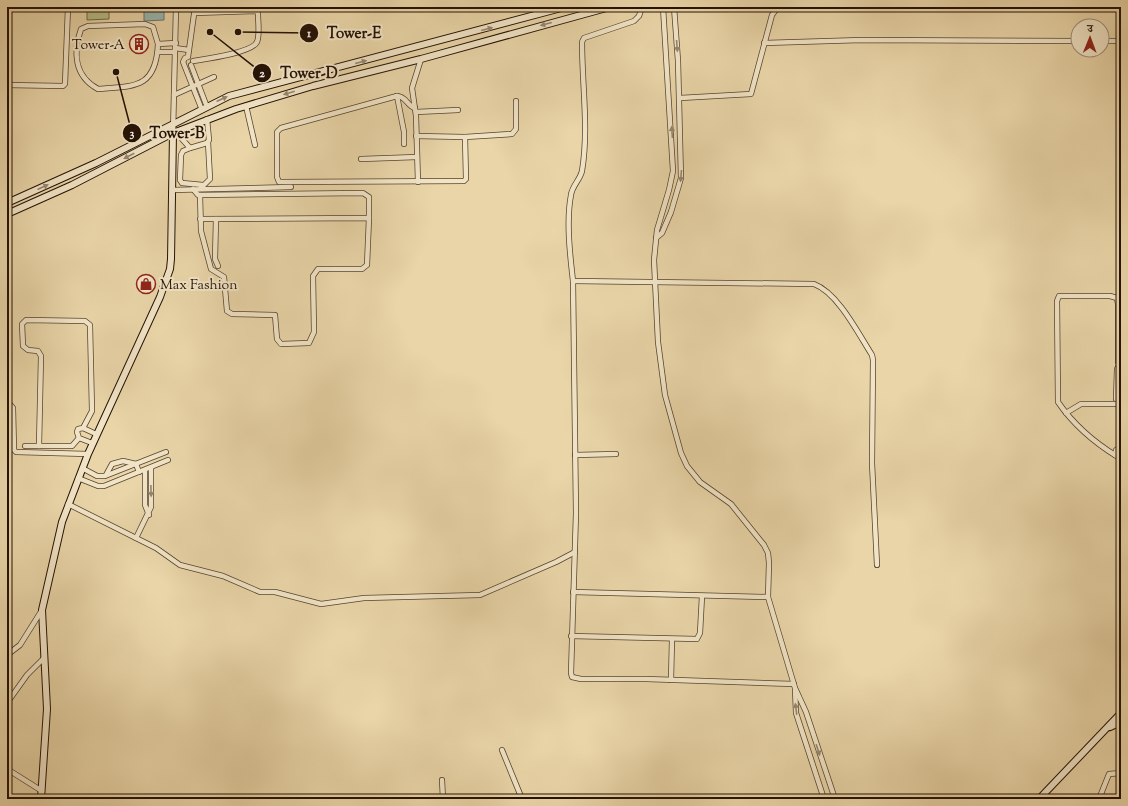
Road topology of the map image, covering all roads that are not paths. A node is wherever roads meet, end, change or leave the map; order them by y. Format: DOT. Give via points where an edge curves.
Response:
graph roads {
  1 [pos="68,7"];
  2 [pos="176,7"];
  3 [pos="195,7"];
  4 [pos="565,7"];
  5 [pos="610,7"];
  6 [pos="642,7"];
  7 [pos="663,7"];
  8 [pos="674,7"];
  9 [pos="778,7"];
  10 [pos="256,9"];
  11 [pos="195,13"];
  12 [pos="1070,41"];
  13 [pos="1110,41"];
  14 [pos="1121,41"];
  15 [pos="764,43"];
  16 [pos="158,44"];
  17 [pos="175,48"];
  18 [pos="189,50"];
  19 [pos="158,52"];
  20 [pos="188,57"];
  21 [pos="421,59"];
  22 [pos="192,63"];
  23 [pos="185,66"];
  24 [pos="214,77"];
  25 [pos="198,84"];
  26 [pos="7,85"];
  27 [pos="193,86"];
  28 [pos="174,95"];
  29 [pos="398,96"];
  30 [pos="680,98"];
  31 [pos="516,101"];
  32 [pos="246,106"];
  33 [pos="204,108"];
  34 [pos="415,110"];
  35 [pos="458,110"];
  36 [pos="207,119"];
  37 [pos="174,123"];
  38 [pos="176,132"];
  39 [pos="416,136"];
  40 [pos="465,137"];
  41 [pos="208,142"];
  42 [pos="404,144"];
  43 [pos="255,145"];
  44 [pos="190,148"];
  45 [pos="417,157"];
  46 [pos="361,159"];
  47 [pos="418,182"];
  48 [pos="203,187"];
  49 [pos="291,187"];
  50 [pos="193,189"];
  51 [pos="172,190"];
  52 [pos="200,195"];
  53 [pos="7,203"];
  54 [pos="7,214"];
  55 [pos="369,218"];
  56 [pos="200,219"];
  57 [pos="216,219"];
  58 [pos="656,238"];
  59 [pos="218,266"];
  60 [pos="573,280"];
  61 [pos="653,280"];
  62 [pos="1120,365"];
  63 [pos="1116,399"];
  64 [pos="7,400"];
  65 [pos="1121,404"];
  66 [pos="1066,413"];
  67 [pos="84,428"];
  68 [pos="96,434"];
  69 [pos="79,438"];
  70 [pos="92,444"];
  71 [pos="25,446"];
  72 [pos="39,446"];
  73 [pos="1121,447"];
  74 [pos="166,452"];
  75 [pos="88,454"];
  76 [pos="616,454"];
  77 [pos="575,455"];
  78 [pos="1115,455"];
  79 [pos="1121,456"];
  80 [pos="168,460"];
  81 [pos="136,464"];
  82 [pos="82,468"];
  83 [pos="151,468"];
  84 [pos="145,470"];
  85 [pos="139,472"];
  86 [pos="106,475"];
  87 [pos="100,477"];
  88 [pos="78,478"];
  89 [pos="100,486"];
  90 [pos="68,504"];
  91 [pos="149,515"];
  92 [pos="136,538"];
  93 [pos="575,552"];
  94 [pos="877,565"];
  95 [pos="573,592"];
  96 [pos="702,596"];
  97 [pos="768,597"];
  98 [pos="42,610"];
  99 [pos="571,636"];
  100 [pos="672,639"];
  101 [pos="7,655"];
  102 [pos="44,658"];
  103 [pos="671,680"];
  104 [pos="794,686"];
  105 [pos="7,703"];
  106 [pos="1121,713"];
  107 [pos="1121,722"];
  108 [pos="1105,729"];
  109 [pos="813,733"];
  110 [pos="803,736"];
  111 [pos="502,750"];
  112 [pos="823,764"];
  113 [pos="813,768"];
  114 [pos="7,769"];
  115 [pos="1121,773"];
  116 [pos="442,780"];
  117 [pos="831,790"];
  118 [pos="42,791"];
  119 [pos="821,792"];
  120 [pos="41,799"];
  121 [pos="443,799"];
  122 [pos="522,799"];
  123 [pos="824,799"];
  124 [pos="834,799"];
  125 [pos="1039,799"];
  126 [pos="1099,799"];
  1 -- 26 [label="street" via="65,84"];
  2 -- 17 [label="street"];
  3 -- 11 [label="street"];
  33 -- 4 [label="street, one-way" via="239,93"];
  5 -- 21 [label="street, one-way"];
  6 -- 60 [label="street" via="634,21 584,38 582,42 582,171 571,193 570,206 570,259"];
  58 -- 7 [label="street, one-way" via="673,171"];
  8 -- 30 [label="street, one-way"];
  9 -- 15 [label="street" via="772,14"];
  10 -- 11 [label="street"];
  10 -- 22 [label="street" via="258,40 253,47"];
  11 -- 18 [label="street"];
  12 -- 15 [label="street" via="862,40"];
  13 -- 14 [label="street"];
  15 -- 30 [label="street" via="750,95"];
  16 -- 17 [label="street"];
  16 -- 19 [label="street"];
  16 -- 19 [label="street" via="153,27 145,24 88,26 81,29 77,42 77,68 93,87 98,89 135,86 155,67"];
  17 -- 18 [label="street"];
  17 -- 19 [label="street"];
  17 -- 28 [label="street"];
  18 -- 20 [label="street"];
  20 -- 22 [label="street"];
  20 -- 23 [label="street" via="183,60"];
  21 -- 32 [label="street, one-way"];
  21 -- 34 [label="street" via="412,88"];
  22 -- 23 [label="street"];
  22 -- 25 [label="street"];
  23 -- 27 [label="street"];
  24 -- 25 [label="street"];
  25 -- 27 [label="street"];
  25 -- 33 [label="street"];
  27 -- 28 [label="street"];
  27 -- 33 [label="street"];
  28 -- 37 [label="street"];
  29 -- 34 [label="street" via="403,97"];
  29 -- 42 [label="street"];
  29 -- 47 [label="street" via="279,129 278,180 282,184"];
  30 -- 58 [label="street, one-way" via="681,178 671,212 662,233"];
  31 -- 40 [label="street" via="514,133"];
  32 -- 36 [label="street"];
  32 -- 43 [label="street"];
  33 -- 37 [label="street"];
  34 -- 35 [label="street"];
  34 -- 39 [label="street"];
  36 -- 38 [label="street"];
  36 -- 41 [label="street"];
  37 -- 38 [label="street"];
  53 -- 37 [label="street, one-way" via="96,163"];
  38 -- 44 [label="street"];
  38 -- 51 [label="street"];
  38 -- 54 [label="street, one-way" via="72,185"];
  39 -- 40 [label="street"];
  39 -- 45 [label="street"];
  40 -- 47 [label="street" via="465,181"];
  41 -- 44 [label="street"];
  41 -- 48 [label="street" via="210,179"];
  44 -- 48 [label="street" via="182,152 180,180 182,183"];
  45 -- 46 [label="street"];
  45 -- 47 [label="street"];
  48 -- 49 [label="street"];
  48 -- 50 [label="street"];
  48 -- 52 [label="street" via="204,193"];
  50 -- 51 [label="street"];
  50 -- 52 [label="street" via="196,195"];
  51 -- 68 [label="street" via="172,258 167,280 122,383"];
  52 -- 55 [label="street" via="364,193 369,197"];
  52 -- 56 [label="street"];
  55 -- 56 [label="street" via="367,266 362,269 318,269 313,276 313,337 308,344 279,343 275,315 232,314 227,311 224,277 211,269"];
  55 -- 57 [label="street"];
  56 -- 57 [label="street"];
  57 -- 59 [label="street" via="215,259"];
  58 -- 61 [label="street"];
  60 -- 61 [label="street"];
  60 -- 77 [label="street"];
  61 -- 94 [label="street" via="814,284 823,287 829,293 873,360 872,463"];
  61 -- 97 [label="street" via="665,395 681,453 687,466 700,482 731,504 764,545 769,563"];
  62 -- 63 [label="street" via="1117,369"];
  62 -- 66 [label="street" via="1116,298 1060,296 1056,301 1058,402"];
  64 -- 75 [label="street" via="13,408 16,452"];
  65 -- 66 [label="street" via="1081,404"];
  66 -- 78 [label="street" via="1098,444"];
  67 -- 68 [label="street"];
  67 -- 69 [label="street" via="78,429"];
  67 -- 72 [label="street" via="92,411 90,325 85,321 26,320 22,324 23,346 28,350 38,351 41,356"];
  68 -- 70 [label="street"];
  69 -- 70 [label="street"];
  69 -- 72 [label="street" via="72,446"];
  70 -- 75 [label="street"];
  71 -- 72 [label="street"];
  73 -- 78 [label="street" via="1116,450"];
  74 -- 81 [label="street"];
  75 -- 82 [label="street"];
  76 -- 77 [label="street"];
  77 -- 93 [label="street"];
  78 -- 79 [label="street"];
  80 -- 83 [label="street"];
  81 -- 85 [label="street"];
  81 -- 86 [label="street"];
  81 -- 86 [label="street" via="123,461 112,464"];
  82 -- 87 [label="street"];
  82 -- 88 [label="street"];
  83 -- 84 [label="street"];
  83 -- 91 [label="street, one-way"];
  84 -- 85 [label="street"];
  84 -- 91 [label="street" via="145,505"];
  85 -- 89 [label="street"];
  86 -- 87 [label="street"];
  87 -- 89 [label="street"];
  88 -- 89 [label="street"];
  88 -- 90 [label="street"];
  90 -- 92 [label="street"];
  90 -- 98 [label="street"];
  91 -- 92 [label="street"];
  92 -- 93 [label="street" via="180,565 223,576 260,592 275,592 322,604 364,598 480,595"];
  93 -- 95 [label="street"];
  95 -- 96 [label="street"];
  95 -- 99 [label="street"];
  96 -- 97 [label="street"];
  96 -- 100 [label="street" via="699,636 694,640"];
  97 -- 104 [label="street"];
  98 -- 101 [label="street" via="20,645"];
  98 -- 102 [label="street"];
  99 -- 100 [label="street"];
  99 -- 103 [label="street" via="572,677"];
  100 -- 103 [label="street"];
  102 -- 105 [label="street" via="27,675"];
  102 -- 118 [label="street" via="47,709"];
  103 -- 104 [label="street"];
  104 -- 109 [label="street"];
  110 -- 104 [label="street, one-way" via="796,713"];
  106 -- 108 [label="street"];
  107 -- 108 [label="street"];
  108 -- 125 [label="street"];
  109 -- 110 [label="street"];
  109 -- 112 [label="street, one-way"];
  110 -- 113 [label="street"];
  111 -- 122 [label="street"];
  112 -- 113 [label="street"];
  112 -- 117 [label="street"];
  113 -- 119 [label="street"];
  114 -- 118 [label="street"];
  115 -- 126 [label="street" via="1109,774"];
  116 -- 121 [label="street"];
  117 -- 119 [label="street"];
  117 -- 124 [label="street"];
  118 -- 120 [label="street"];
  119 -- 123 [label="street"];
}
